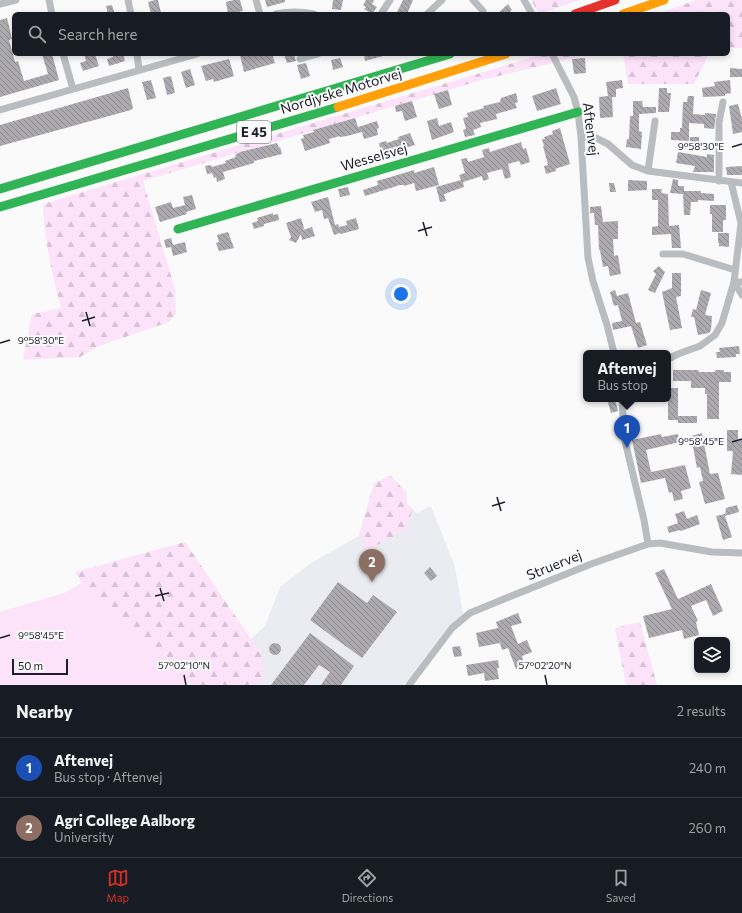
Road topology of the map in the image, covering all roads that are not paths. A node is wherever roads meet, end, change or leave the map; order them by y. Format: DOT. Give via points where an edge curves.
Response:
graph roads {
  1 [pos="16,0"];
  2 [pos="49,0"];
  3 [pos="128,0"];
  4 [pos="256,0"];
  5 [pos="390,0"];
  6 [pos="442,0"];
  7 [pos="473,0"];
  8 [pos="524,0"];
  9 [pos="615,0"];
  10 [pos="664,0"];
  11 [pos="0,4"];
  12 [pos="483,11"];
  13 [pos="52,12"];
  14 [pos="130,12"];
  15 [pos="259,12"];
  16 [pos="283,12"];
  17 [pos="303,12"];
  18 [pos="383,12"];
  19 [pos="429,12"];
  20 [pos="531,12"];
  21 [pos="580,12"];
  22 [pos="630,12"];
  23 [pos="64,56"];
  24 [pos="137,56"];
  25 [pos="190,56"];
  26 [pos="311,56"];
  27 [pos="443,56"];
  28 [pos="500,56"];
  29 [pos="553,56"];
  30 [pos="300,59"];
  31 [pos="139,70"];
  32 [pos="73,89"];
  33 [pos="723,102"];
  34 [pos="0,110"];
  35 [pos="578,112"];
  36 [pos="655,121"];
  37 [pos="581,136"];
  38 [pos="648,171"];
  39 [pos="719,181"];
  40 [pos="731,182"];
  41 [pos="742,183"];
  42 [pos="0,189"];
  43 [pos="0,207"];
  44 [pos="741,223"];
  45 [pos="178,229"];
  46 [pos="663,254"];
  47 [pos="735,270"];
  48 [pos="734,282"];
  49 [pos="742,282"];
  50 [pos="742,295"];
  51 [pos="613,350"];
  52 [pos="671,358"];
  53 [pos="622,402"];
  54 [pos="648,544"];
  55 [pos="742,553"];
  56 [pos="409,685"];
  1 -- 11 [label="street"];
  2 -- 13 [label="street"];
  3 -- 14 [label="street"];
  4 -- 15 [label="street"];
  5 -- 18 [label="street"];
  6 -- 19 [label="street"];
  7 -- 12 [label="street"];
  8 -- 20 [label="street"];
  9 -- 21 [label="main road"];
  10 -- 22 [label="main road"];
  16 -- 17 [label="street"];
  23 -- 32 [label="street"];
  24 -- 31 [label="street"];
  25 -- 31 [label="street"];
  26 -- 30 [label="street"];
  27 -- 42 [label="main road, Nordjyske Motorvej / E 45"];
  28 -- 43 [label="main road, Nordjyske Motorvej / E 45" via="359,101"];
  29 -- 35 [label="street, Aftenvej" via="574,97"];
  31 -- 32 [label="street"];
  32 -- 34 [label="street"];
  33 -- 39 [label="street" via="719,122"];
  35 -- 37 [label="street, Aftenvej"];
  35 -- 45 [label="main road, Wesselsvej"];
  36 -- 38 [label="street"];
  37 -- 38 [label="street" via="596,138 608,144 632,165"];
  37 -- 51 [label="street, Aftenvej" via="588,258"];
  38 -- 39 [label="street"];
  39 -- 40 [label="street"];
  40 -- 41 [label="street"];
  40 -- 44 [label="street"];
  44 -- 47 [label="street"];
  46 -- 47 [label="street" via="684,254"];
  47 -- 48 [label="street"];
  48 -- 49 [label="street"];
  48 -- 50 [label="street"];
  48 -- 52 [label="street" via="722,323 715,335 700,346"];
  53 -- 54 [label="street" via="624,437"];
  54 -- 55 [label="street, Struervej" via="660,543 712,552"];
  54 -- 56 [label="street, Struervej" via="470,613 452,628"];
}
